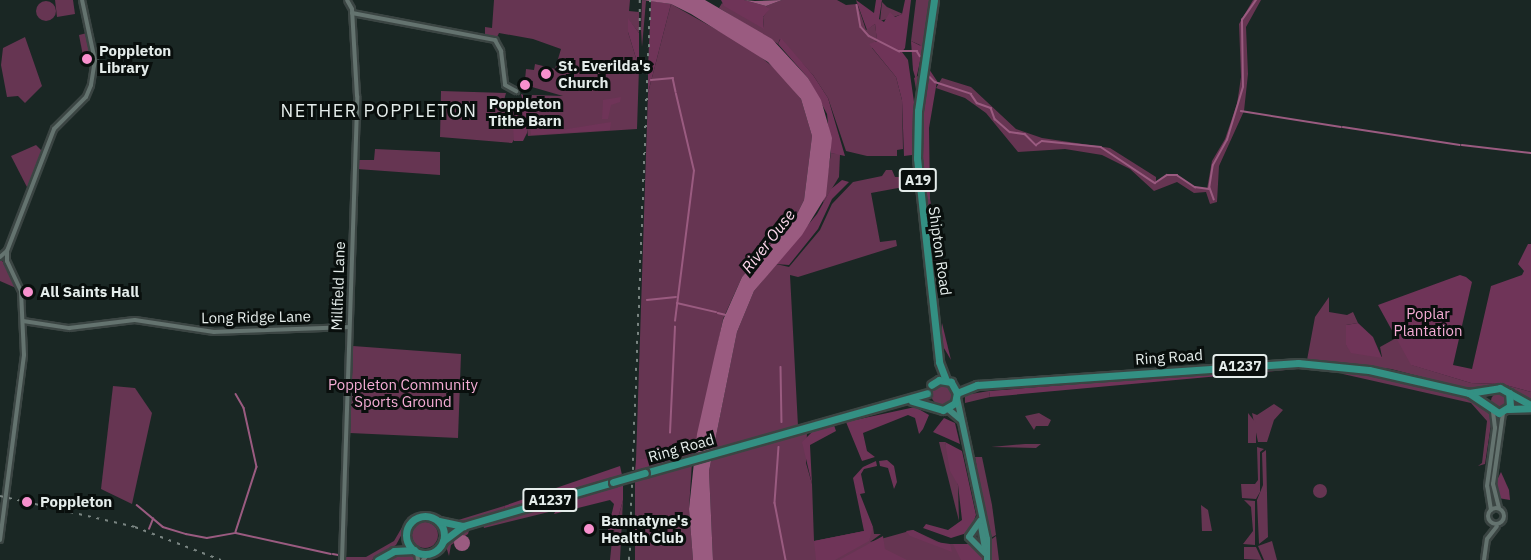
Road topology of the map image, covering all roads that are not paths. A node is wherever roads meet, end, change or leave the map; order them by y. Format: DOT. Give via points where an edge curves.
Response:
graph roads {
  1 [pos="82,0"];
  2 [pos="347,0"];
  3 [pos="934,0"];
  4 [pos="352,14"];
  5 [pos="516,91"];
  6 [pos="7,251"];
  7 [pos="0,258"];
  8 [pos="7,261"];
  9 [pos="23,321"];
  10 [pos="349,327"];
  11 [pos="938,345"];
  12 [pos="939,362"];
  13 [pos="932,382"];
  14 [pos="951,382"];
  15 [pos="977,385"];
  16 [pos="986,385"];
  17 [pos="1490,392"];
  18 [pos="1507,392"];
  19 [pos="927,393"];
  20 [pos="1468,393"];
  21 [pos="957,397"];
  22 [pos="909,401"];
  23 [pos="892,404"];
  24 [pos="932,405"];
  25 [pos="1531,407"];
  26 [pos="1490,408"];
  27 [pos="948,409"];
  28 [pos="1506,410"];
  29 [pos="960,419"];
  30 [pos="1499,508"];
  31 [pos="1491,510"];
  32 [pos="438,521"];
  33 [pos="1490,521"];
  34 [pos="981,522"];
  35 [pos="1499,524"];
  36 [pos="463,526"];
  37 [pos="1490,533"];
  38 [pos="406,534"];
  39 [pos="0,540"];
  40 [pos="443,541"];
  41 [pos="394,551"];
  42 [pos="429,553"];
  43 [pos="416,554"];
  44 [pos="987,558"];
  45 [pos="342,560"];
  46 [pos="378,560"];
  47 [pos="423,560"];
  48 [pos="1484,560"];
  1 -- 6 [label="street" via="94,61 92,85 50,136"];
  2 -- 4 [label="street, Millfield Lane"];
  3 -- 11 [label="highway, Shipton Road / A19" via="918,111 917,158"];
  4 -- 5 [label="street" via="495,40 501,51 506,85"];
  4 -- 10 [label="street, Millfield Lane" via="357,96"];
  6 -- 7 [label="street"];
  6 -- 8 [label="street"];
  7 -- 8 [label="street"];
  8 -- 9 [label="street" via="21,291"];
  9 -- 10 [label="street, Long Ridge Lane" via="77,328 135,320 214,332"];
  9 -- 39 [label="street" via="22,376"];
  10 -- 45 [label="street, Millfield Lane"];
  11 -- 12 [label="highway, Shipton Road / A19"];
  11 -- 14 [label="highway"];
  12 -- 13 [label="highway, Shipton Road / A19"];
  12 -- 14 [label="highway, Shipton Road / A19"];
  13 -- 14 [label="highway"];
  13 -- 19 [label="highway"];
  13 -- 23 [label="highway" via="923,391"];
  14 -- 15 [label="highway, Ring Road / A1237"];
  14 -- 21 [label="highway"];
  15 -- 16 [label="highway, Ring Road / A1237"];
  15 -- 21 [label="highway, Ring Road / A1237"];
  16 -- 20 [label="highway, Ring Road / A1237" via="1298,363 1369,370"];
  16 -- 21 [label="highway"];
  17 -- 18 [label="highway, A1237" via="1500,388"];
  17 -- 20 [label="highway, Ring Road / A1237"];
  17 -- 26 [label="highway"];
  18 -- 25 [label="highway, A1237"];
  18 -- 28 [label="highway" via="1511,398"];
  19 -- 22 [label="highway, Ring Road / A1237"];
  19 -- 24 [label="highway"];
  20 -- 26 [label="highway, Ring Road / A1237"];
  21 -- 27 [label="highway"];
  21 -- 29 [label="main road"];
  22 -- 23 [label="highway, Ring Road / A1237"];
  22 -- 24 [label="highway, Ring Road / A1237"];
  23 -- 36 [label="highway, Ring Road / A1237, bridge"];
  24 -- 27 [label="highway"];
  25 -- 28 [label="highway, A1237"];
  26 -- 28 [label="highway, A1237"];
  26 -- 31 [label="street" via="1495,428 1487,486"];
  27 -- 29 [label="main road"];
  28 -- 30 [label="street" via="1499,422 1493,484"];
  29 -- 34 [label="main road"];
  30 -- 31 [label="street"];
  30 -- 35 [label="street" via="1505,517"];
  31 -- 33 [label="street"];
  32 -- 36 [label="highway, Ring Road / A1237"];
  32 -- 38 [label="highway, A1237" via="420,517 410,523"];
  32 -- 40 [label="highway"];
  33 -- 35 [label="street"];
  33 -- 37 [label="street"];
  34 -- 44 [label="main road"];
  34 -- 44 [label="main road" via="969,537"];
  35 -- 37 [label="street"];
  36 -- 40 [label="highway, Ring Road / A1237"];
  37 -- 48 [label="street"];
  38 -- 41 [label="highway, A1237"];
  38 -- 43 [label="highway"];
  40 -- 42 [label="highway, A1237"];
  41 -- 43 [label="highway, A1237"];
  41 -- 46 [label="highway, A1237"];
  42 -- 43 [label="highway, A1237"];
  42 -- 47 [label="street"];
}
